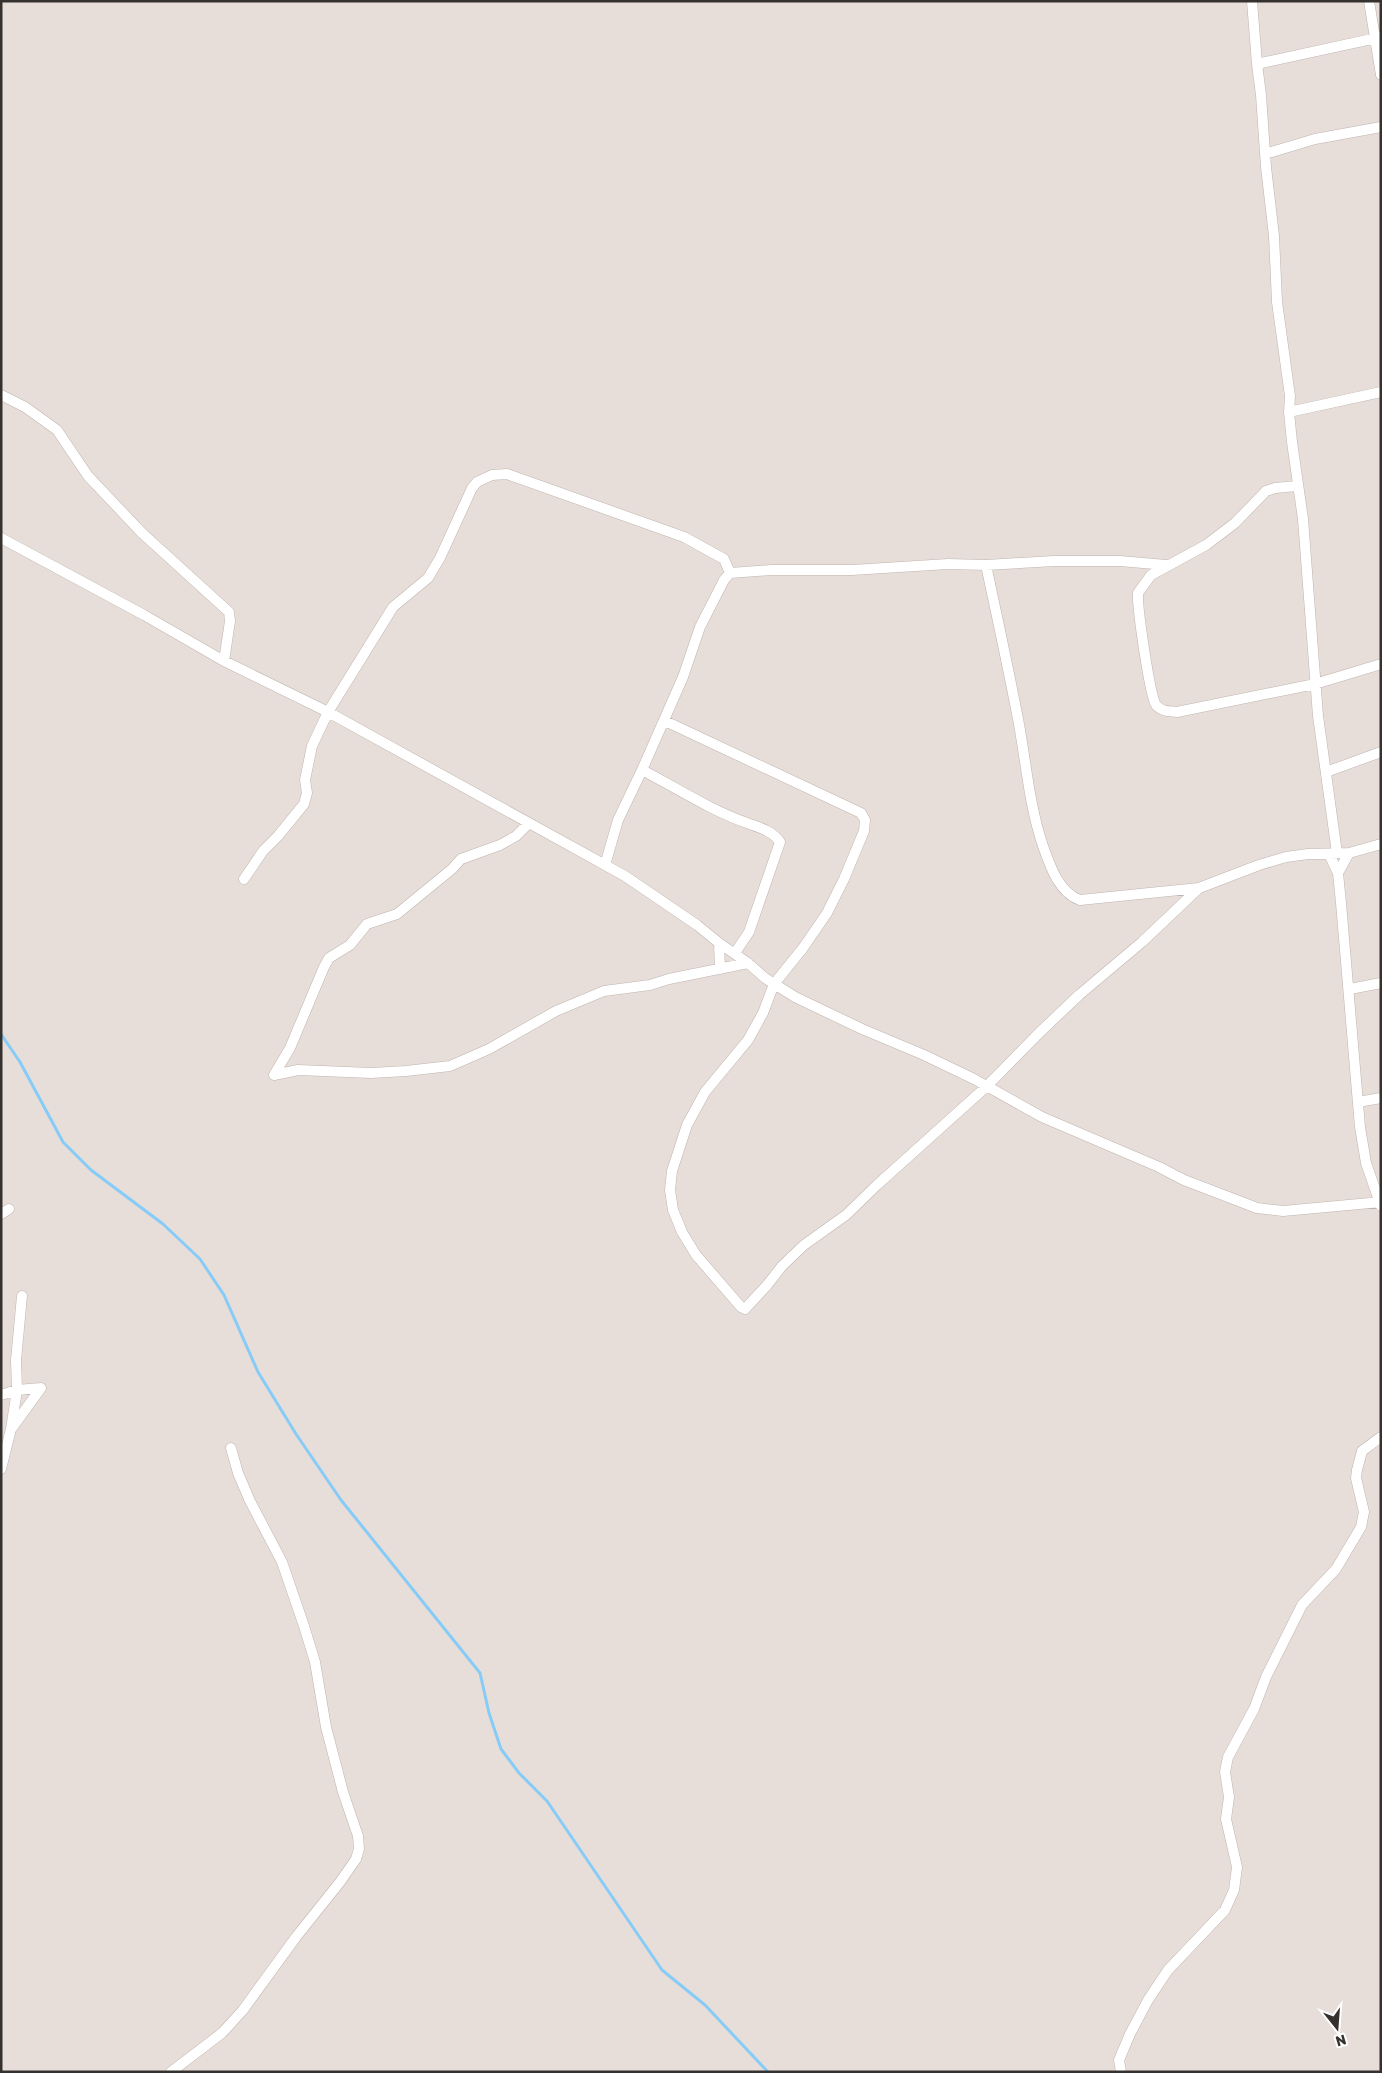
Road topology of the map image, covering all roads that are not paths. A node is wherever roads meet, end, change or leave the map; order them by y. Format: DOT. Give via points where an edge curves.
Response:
graph roads {
  1 [pos="1252,1"];
  2 [pos="1369,1"];
  3 [pos="1378,38"];
  4 [pos="1256,64"];
  5 [pos="1381,75"];
  6 [pos="1381,127"];
  7 [pos="1265,154"];
  8 [pos="1381,392"];
  9 [pos="1,395"];
  10 [pos="1289,412"];
  11 [pos="1297,486"];
  12 [pos="1,538"];
  13 [pos="986,565"];
  14 [pos="1166,565"];
  15 [pos="730,573"];
  16 [pos="224,661"];
  17 [pos="1381,664"];
  18 [pos="1315,684"];
  19 [pos="328,712"];
  20 [pos="665,721"];
  21 [pos="1381,752"];
  22 [pos="642,770"];
  23 [pos="1326,772"];
  24 [pos="529,823"];
  25 [pos="1381,844"];
  26 [pos="1333,854"];
  27 [pos="1349,854"];
  28 [pos="605,865"];
  29 [pos="1338,874"];
  30 [pos="244,879"];
  31 [pos="1199,888"];
  32 [pos="719,944"];
  33 [pos="735,953"];
  34 [pos="748,963"];
  35 [pos="720,969"];
  36 [pos="1381,983"];
  37 [pos="774,984"];
  38 [pos="1350,989"];
  39 [pos="986,1087"];
  40 [pos="1381,1098"];
  41 [pos="1358,1102"];
  42 [pos="1380,1204"];
  43 [pos="22,1296"];
  44 [pos="17,1390"];
  45 [pos="1,1395"];
  46 [pos="11,1429"];
  47 [pos="1381,1437"];
  48 [pos="231,1448"];
  49 [pos="1,1470"];
  50 [pos="171,2072"];
  51 [pos="1121,2072"];
  1 -- 4 [label="street"];
  2 -- 3 [label="street"];
  3 -- 4 [label="street"];
  3 -- 5 [label="street"];
  4 -- 7 [label="street"];
  6 -- 7 [label="street" via="1315,139"];
  7 -- 10 [label="street"];
  8 -- 10 [label="street"];
  9 -- 16 [label="street" via="25,407 57,430 95,483 142,533 229,612"];
  10 -- 11 [label="street"];
  11 -- 14 [label="street" via="1266,491 1235,523 1206,545"];
  11 -- 18 [label="street" via="1304,519"];
  12 -- 16 [label="street"];
  13 -- 14 [label="street" via="1120,561"];
  13 -- 15 [label="street"];
  13 -- 31 [label="street" via="1036,820 1061,885 1071,897 1080,900"];
  14 -- 18 [label="street" via="1151,575 1138,593 1155,703 1162,710 1177,712"];
  15 -- 19 [label="street" via="724,559 684,537 523,479 507,474 492,475 472,488 428,578 392,608"];
  15 -- 20 [label="street" via="700,627"];
  16 -- 19 [label="street"];
  17 -- 18 [label="street"];
  18 -- 23 [label="street"];
  19 -- 24 [label="street"];
  19 -- 30 [label="street" via="309,755 304,804 263,851"];
  20 -- 22 [label="street"];
  20 -- 37 [label="street" via="861,813 865,820 861,839 827,912"];
  21 -- 23 [label="street"];
  22 -- 28 [label="street" via="618,820"];
  22 -- 33 [label="street" via="728,816 765,830 780,842 749,932"];
  23 -- 26 [label="street"];
  24 -- 28 [label="street"];
  24 -- 35 [label="street" via="500,845 461,859 398,914 367,924 350,945 329,958 290,1048 274,1075 298,1070 371,1073 450,1066 489,1049 556,1011 604,991 650,985"];
  25 -- 27 [label="street"];
  26 -- 27 [label="street"];
  26 -- 29 [label="street"];
  26 -- 31 [label="street" via="1286,857"];
  27 -- 29 [label="street"];
  28 -- 32 [label="street" via="667,904"];
  29 -- 38 [label="street"];
  31 -- 39 [label="street" via="1079,995"];
  32 -- 33 [label="street"];
  32 -- 35 [label="street"];
  33 -- 34 [label="street"];
  34 -- 35 [label="street"];
  34 -- 37 [label="street"];
  36 -- 38 [label="street"];
  37 -- 39 [label="street" via="862,1030 924,1055"];
  37 -- 39 [label="street" via="756,1026 705,1092 687,1125 672,1171 670,1190 673,1210 682,1232 696,1254 741,1307 748,1307 804,1245 846,1216"];
  38 -- 41 [label="street"];
  39 -- 42 [label="street" via="1042,1117 1184,1180 1257,1208 1282,1211"];
  40 -- 41 [label="street"];
  41 -- 42 [label="street" via="1366,1163"];
  43 -- 44 [label="street" via="16,1360"];
  44 -- 45 [label="street"];
  44 -- 46 [label="street"];
  44 -- 46 [label="street" via="41,1388"];
  46 -- 49 [label="street"];
  47 -- 51 [label="street" via="1362,1452 1357,1470 1364,1512 1361,1527 1327,1581 1302,1605 1228,1757 1225,1772 1229,1798 1226,1819 1237,1867 1234,1890 1225,1910 1168,1970 1148,2000 1120,2060"];
  48 -- 50 [label="street" via="250,1501 282,1562 304,1626 315,1662 326,1727 360,1849 340,1882 243,2010 222,2033"];
}
